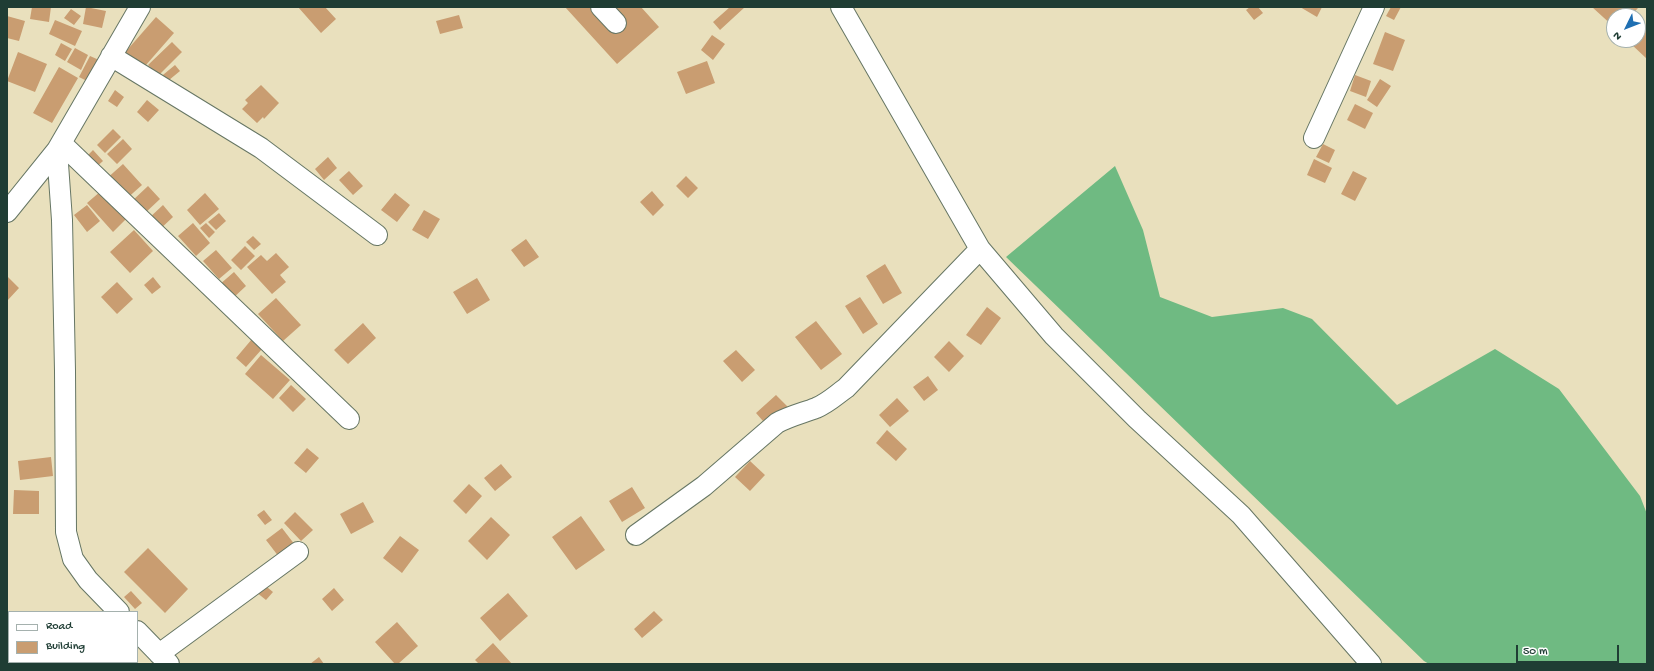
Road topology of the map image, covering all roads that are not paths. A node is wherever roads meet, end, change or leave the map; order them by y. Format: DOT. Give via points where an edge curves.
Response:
graph roads {
  1 [pos="140,7"];
  2 [pos="601,7"];
  3 [pos="841,7"];
  4 [pos="1374,7"];
  5 [pos="616,23"];
  6 [pos="111,56"];
  7 [pos="1314,138"];
  8 [pos="59,146"];
  9 [pos="7,212"];
  10 [pos="377,235"];
  11 [pos="980,250"];
  12 [pos="348,419"];
  13 [pos="636,535"];
  14 [pos="298,552"];
  15 [pos="118,611"];
  16 [pos="138,632"];
  17 [pos="164,659"];
  18 [pos="1371,664"];
  1 -- 6 [label="street"];
  2 -- 5 [label="street"];
  3 -- 11 [label="street"];
  4 -- 7 [label="street"];
  6 -- 8 [label="street"];
  6 -- 10 [label="street" via="261,148"];
  8 -- 9 [label="street"];
  8 -- 12 [label="street"];
  8 -- 15 [label="street" via="66,532 73,559 88,580"];
  11 -- 13 [label="street" via="846,388 830,401 777,423 704,486"];
  11 -- 18 [label="street" via="1059,341 1137,419 1241,515"];
  14 -- 17 [label="street"];
  16 -- 17 [label="street"];
}
